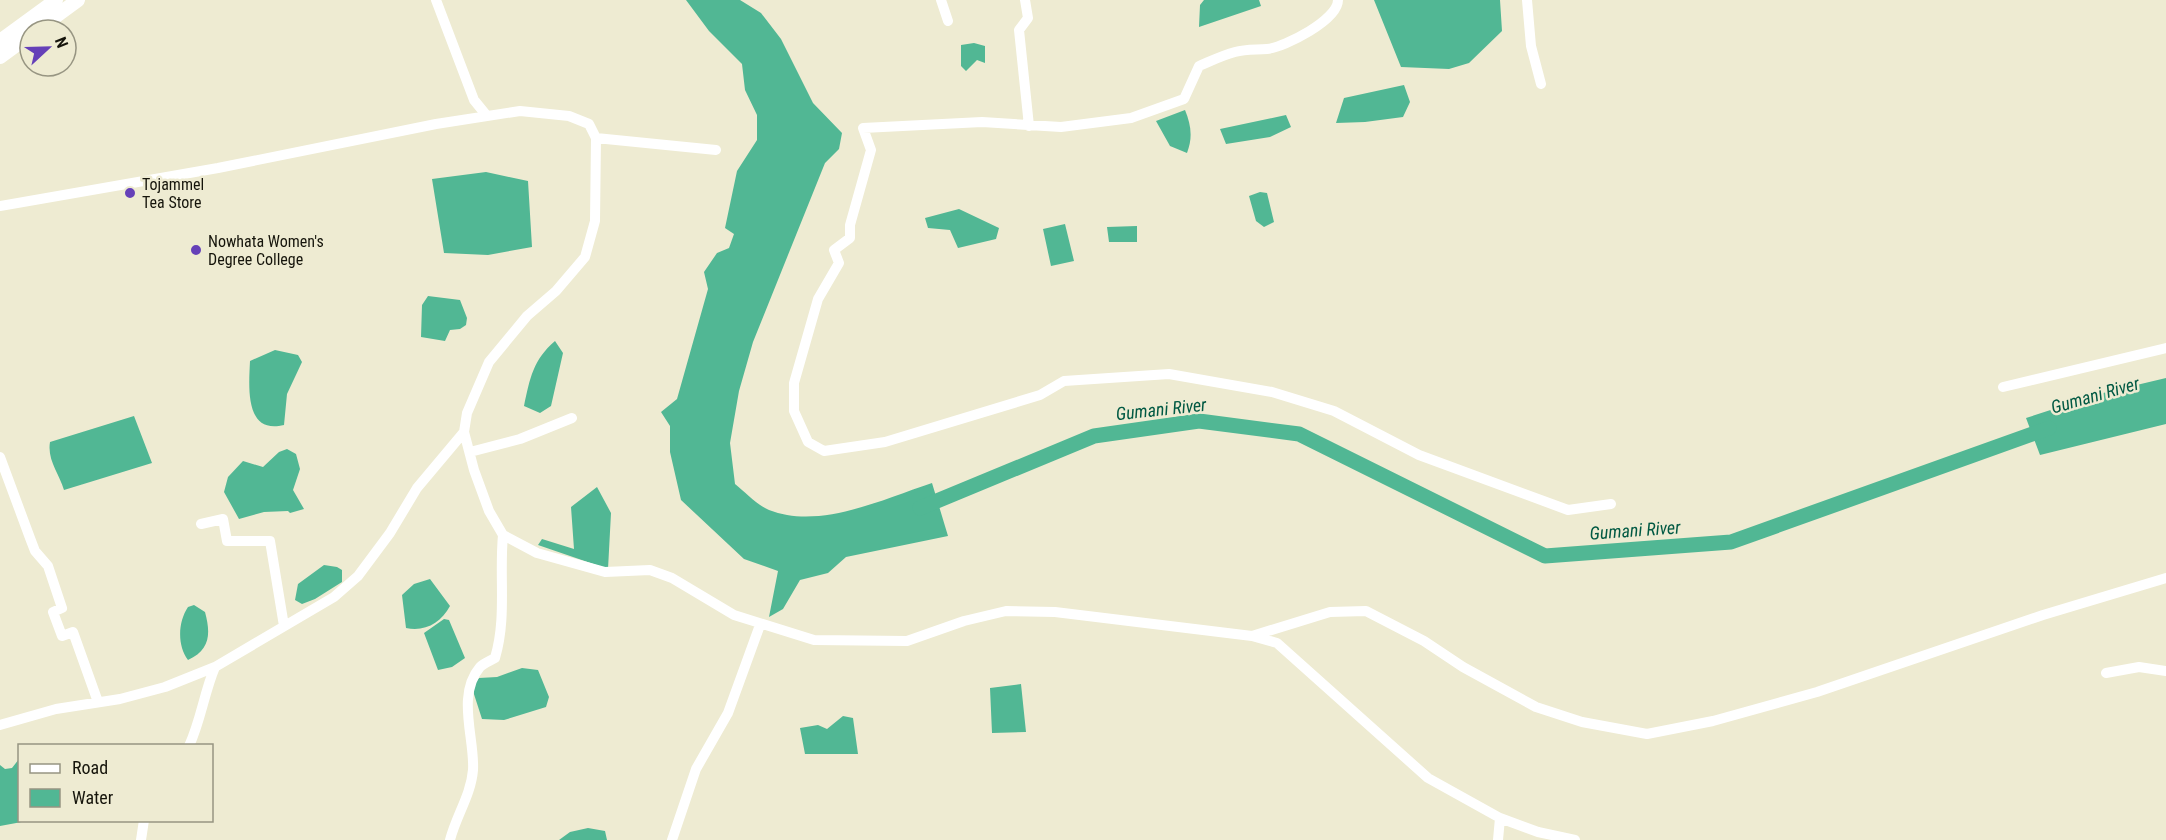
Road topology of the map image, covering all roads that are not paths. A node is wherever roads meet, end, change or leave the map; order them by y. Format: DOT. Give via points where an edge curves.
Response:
graph roads {
  1 [pos="56,0"];
  2 [pos="78,0"];
  3 [pos="436,0"];
  4 [pos="940,0"];
  5 [pos="1025,0"];
  6 [pos="1338,0"];
  7 [pos="1527,0"];
  8 [pos="53,18"];
  9 [pos="948,21"];
  10 [pos="0,41"];
  11 [pos="18,44"];
  12 [pos="0,57"];
  13 [pos="1541,84"];
  14 [pos="487,116"];
  15 [pos="1029,126"];
  16 [pos="596,138"];
  17 [pos="717,150"];
  18 [pos="0,206"];
  19 [pos="2166,348"];
  20 [pos="2003,387"];
  21 [pos="572,418"];
  22 [pos="464,432"];
  23 [pos="470,452"];
  24 [pos="0,457"];
  25 [pos="1611,504"];
  26 [pos="201,524"];
  27 [pos="503,535"];
  28 [pos="2166,578"];
  29 [pos="760,625"];
  30 [pos="284,626"];
  31 [pos="1252,636"];
  32 [pos="215,667"];
  33 [pos="2166,671"];
  34 [pos="2106,673"];
  35 [pos="98,702"];
  36 [pos="0,725"];
  37 [pos="190,744"];
  38 [pos="1500,818"];
  39 [pos="144,822"];
  40 [pos="141,840"];
  41 [pos="450,840"];
  42 [pos="672,840"];
  43 [pos="1498,840"];
  44 [pos="1575,840"];
  1 -- 10 [label="main road"];
  2 -- 8 [label="main road"];
  3 -- 14 [label="street" via="474,100"];
  4 -- 9 [label="street"];
  5 -- 15 [label="street" via="1028,18 1019,30"];
  6 -- 15 [label="street" via="1324,22 1298,38 1268,49 1230,53 1200,66 1184,99 1131,118 1061,127"];
  7 -- 13 [label="street" via="1531,46"];
  11 -- 12 [label="main road"];
  14 -- 16 [label="street" via="520,111 569,116 589,124"];
  14 -- 18 [label="street"];
  15 -- 25 [label="street" via="982,122 863,128 871,150 850,225 850,238 834,250 839,263 818,299 794,383 794,411 808,442 824,451 885,441 1040,396 1064,381 1169,374 1272,392 1334,411 1419,455 1568,510"];
  16 -- 17 [label="street"];
  16 -- 22 [label="street" via="595,221 585,257 489,362 467,413"];
  19 -- 20 [label="street"];
  21 -- 23 [label="street" via="519,439"];
  22 -- 23 [label="street"];
  22 -- 30 [label="street" via="417,488 358,576 334,597"];
  23 -- 27 [label="street" via="489,511"];
  24 -- 35 [label="street" via="35,551 48,566 62,608 53,612 62,636 73,632"];
  26 -- 30 [label="street" via="223,519 227,541 270,541"];
  27 -- 29 [label="street" via="537,553 605,572 650,570"];
  27 -- 41 [label="street" via="500,637 495,658 483,664 474,678 466,719 473,769 470,790"];
  28 -- 31 [label="street" via="2043,615 1817,692 1713,721 1647,734 1582,722 1536,707 1366,611 1330,612"];
  29 -- 31 [label="street" via="814,640 907,641 1006,611 1055,612"];
  29 -- 42 [label="street" via="728,713 696,769"];
  30 -- 32 [label="street"];
  31 -- 38 [label="street" via="1277,643 1428,778"];
  32 -- 35 [label="street" via="165,687"];
  32 -- 37 [label="street" via="201,722"];
  33 -- 34 [label="street" via="2139,667"];
  35 -- 36 [label="street"];
  38 -- 43 [label="street"];
  38 -- 44 [label="street"];
  39 -- 40 [label="street"];
}
